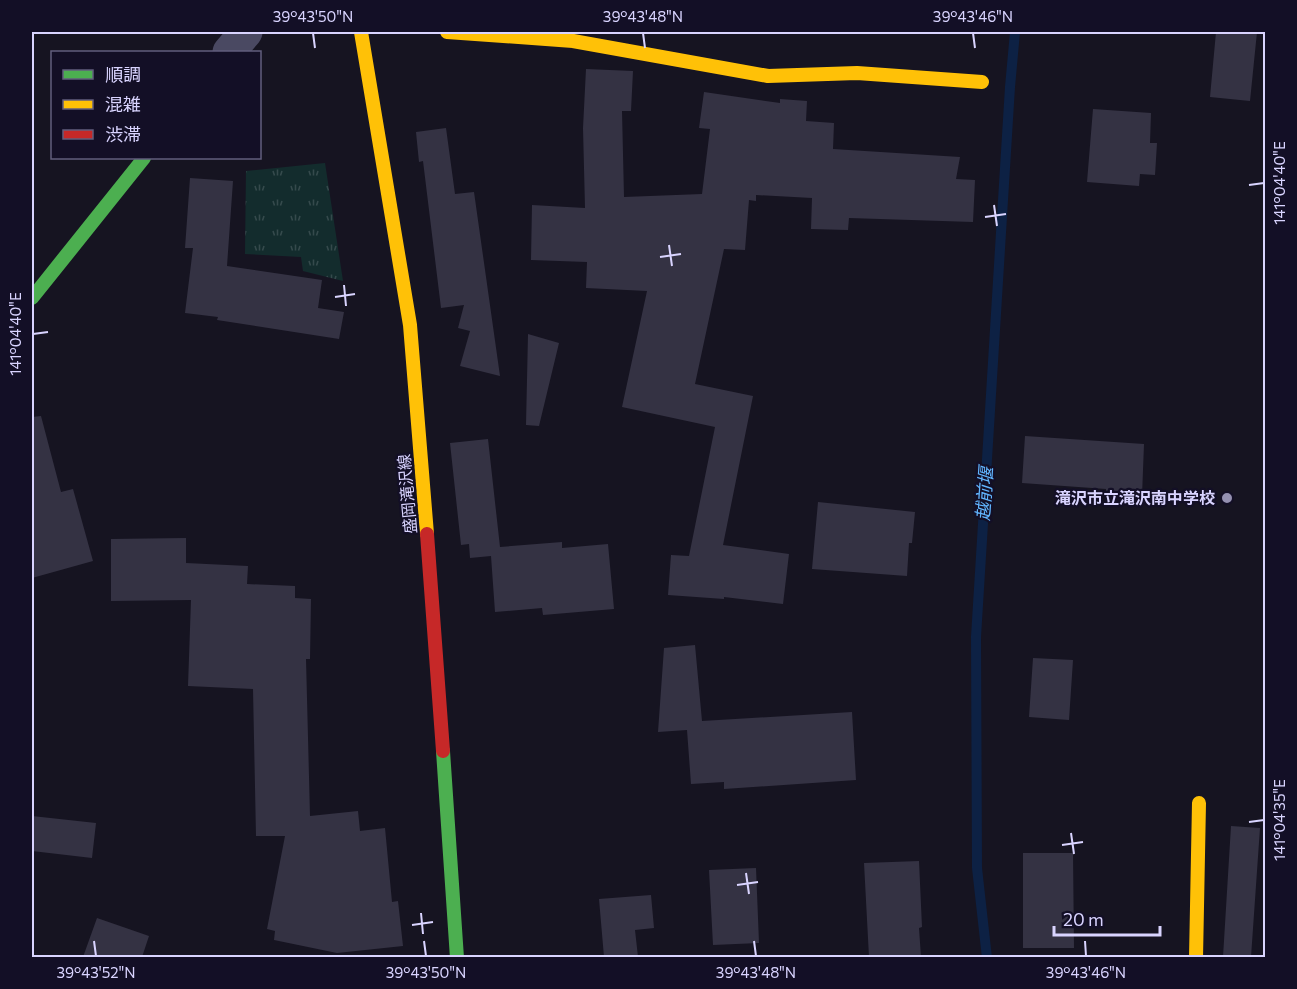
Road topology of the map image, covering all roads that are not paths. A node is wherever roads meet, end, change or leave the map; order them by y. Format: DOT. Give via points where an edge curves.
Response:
graph roads {
  1 [pos="246,32"];
  2 [pos="361,32"];
  3 [pos="447,32"];
  4 [pos="574,36"];
  5 [pos="230,51"];
  6 [pos="982,82"];
  7 [pos="143,159"];
  8 [pos="32,298"];
  9 [pos="1199,803"];
  10 [pos="457,957"];
  11 [pos="1196,957"];
  1 -- 5 [label="street"];
  2 -- 10 [label="main road, 盛岡滝沢線" via="410,325"];
  3 -- 4 [label="main road"];
  4 -- 6 [label="main road" via="768,76 857,73"];
  7 -- 8 [label="main road"];
  9 -- 11 [label="main road"];
}
